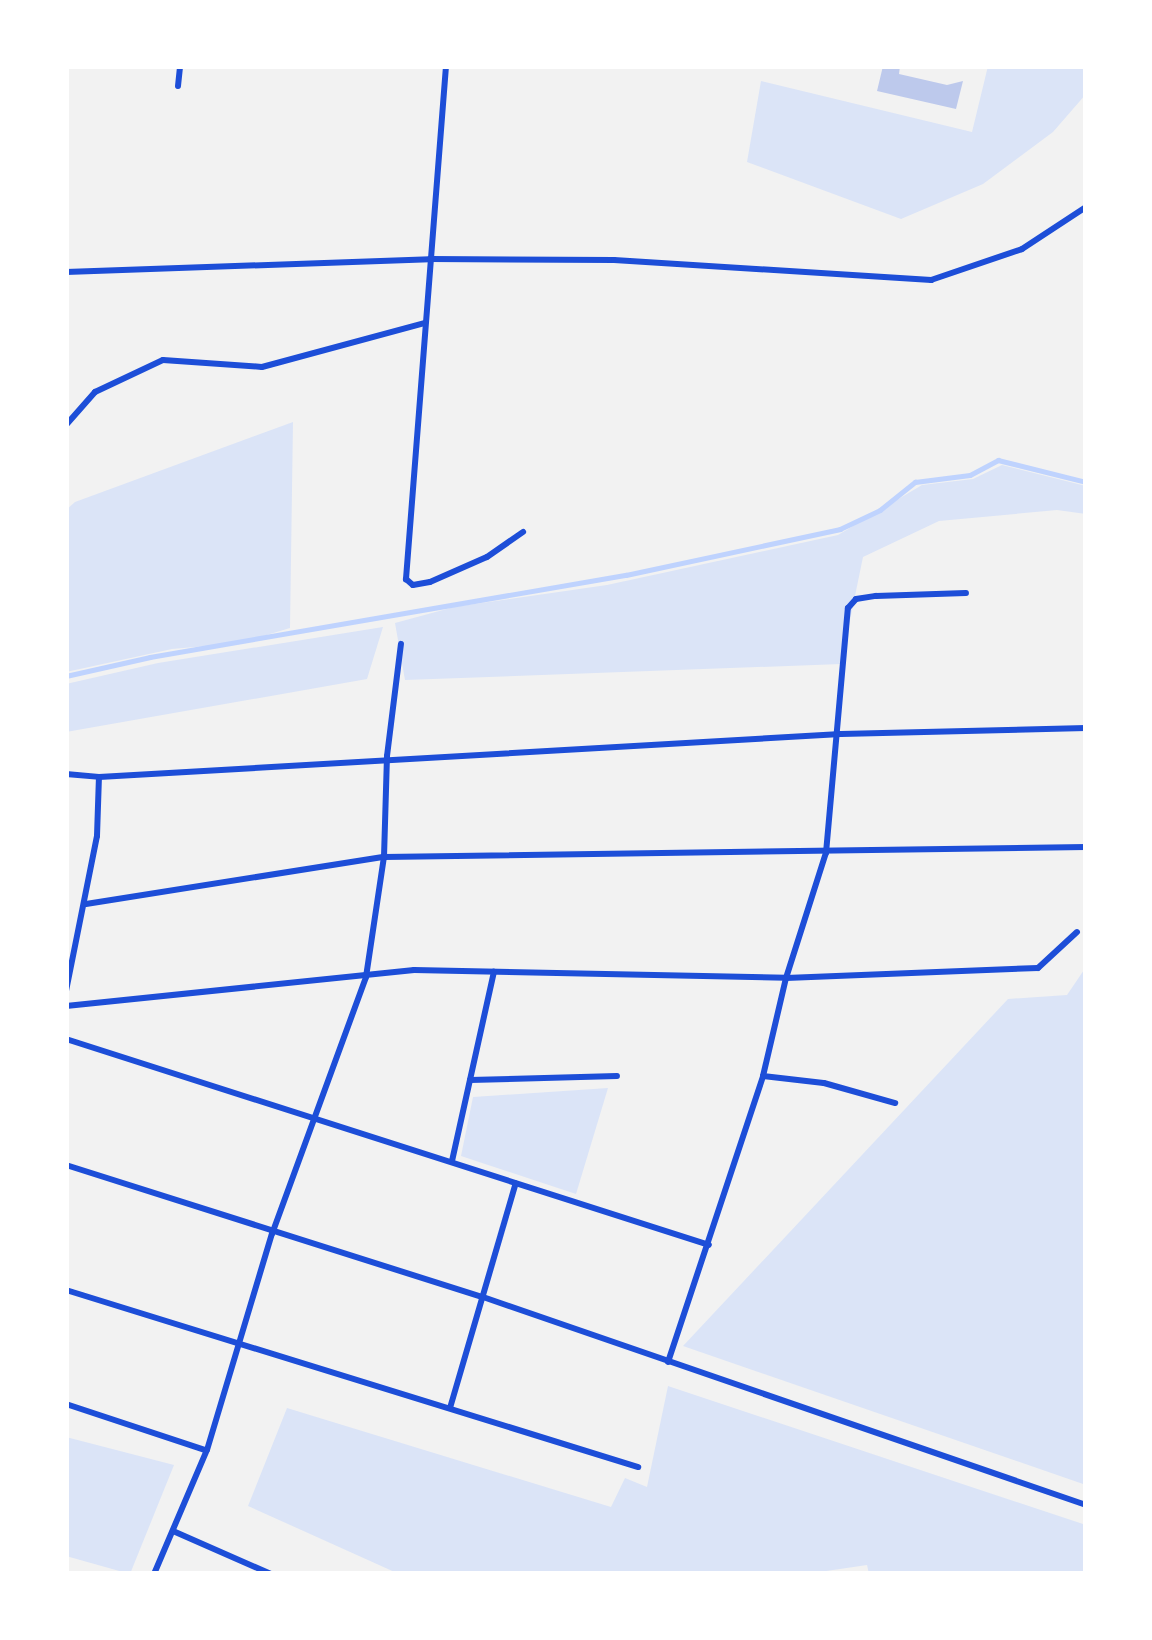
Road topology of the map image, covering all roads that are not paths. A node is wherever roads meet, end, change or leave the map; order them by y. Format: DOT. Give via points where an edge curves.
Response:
graph roads {
  1 [pos="180,66"];
  2 [pos="446,66"];
  3 [pos="178,86"];
  4 [pos="1086,207"];
  5 [pos="430,259"];
  6 [pos="66,272"];
  7 [pos="425,323"];
  8 [pos="66,425"];
  9 [pos="523,532"];
  10 [pos="966,593"];
  11 [pos="401,644"];
  12 [pos="1086,728"];
  13 [pos="841,734"];
  14 [pos="387,756"];
  15 [pos="66,774"];
  16 [pos="99,777"];
  17 [pos="1086,847"];
  18 [pos="826,853"];
  19 [pos="384,857"];
  20 [pos="86,904"];
  21 [pos="1077,932"];
  22 [pos="494,972"];
  23 [pos="365,977"];
  24 [pos="786,978"];
  25 [pos="66,991"];
  26 [pos="66,1006"];
  27 [pos="66,1039"];
  28 [pos="616,1076"];
  29 [pos="763,1076"];
  30 [pos="470,1080"];
  31 [pos="895,1103"];
  32 [pos="314,1118"];
  33 [pos="452,1161"];
  34 [pos="66,1165"];
  35 [pos="516,1183"];
  36 [pos="272,1234"];
  37 [pos="709,1245"];
  38 [pos="66,1291"];
  39 [pos="483,1297"];
  40 [pos="242,1348"];
  41 [pos="668,1362"];
  42 [pos="66,1404"];
  43 [pos="450,1408"];
  44 [pos="207,1450"];
  45 [pos="638,1468"];
  46 [pos="1086,1504"];
  47 [pos="173,1531"];
  48 [pos="154,1574"];
  49 [pos="271,1574"];
  1 -- 3 [label="street"];
  2 -- 5 [label="street"];
  4 -- 5 [label="street" via="1022,249 931,280 614,260"];
  5 -- 6 [label="street"];
  5 -- 7 [label="street"];
  7 -- 8 [label="street" via="262,367 163,360 95,392"];
  7 -- 9 [label="street" via="406,579 430,582"];
  10 -- 13 [label="street" via="876,596 848,608"];
  11 -- 14 [label="street"];
  12 -- 13 [label="street"];
  13 -- 14 [label="street"];
  13 -- 18 [label="street"];
  14 -- 16 [label="street"];
  14 -- 19 [label="street"];
  15 -- 16 [label="street"];
  16 -- 20 [label="street"];
  17 -- 18 [label="street"];
  18 -- 19 [label="street"];
  18 -- 24 [label="street"];
  19 -- 20 [label="street"];
  19 -- 23 [label="street"];
  20 -- 25 [label="street"];
  21 -- 24 [label="street" via="1038,968"];
  22 -- 23 [label="street"];
  22 -- 24 [label="street"];
  22 -- 30 [label="street"];
  23 -- 26 [label="street"];
  23 -- 32 [label="street"];
  24 -- 29 [label="street"];
  27 -- 32 [label="street"];
  28 -- 30 [label="street"];
  29 -- 31 [label="street"];
  29 -- 37 [label="street"];
  30 -- 33 [label="street"];
  32 -- 33 [label="street"];
  32 -- 36 [label="street"];
  33 -- 35 [label="street"];
  34 -- 36 [label="street"];
  35 -- 37 [label="street"];
  35 -- 39 [label="street"];
  36 -- 39 [label="street"];
  36 -- 40 [label="street"];
  37 -- 41 [label="street"];
  38 -- 40 [label="street"];
  39 -- 41 [label="street"];
  39 -- 43 [label="street"];
  40 -- 43 [label="street"];
  40 -- 44 [label="street"];
  41 -- 46 [label="street"];
  42 -- 44 [label="street"];
  43 -- 45 [label="street"];
  44 -- 47 [label="street"];
  47 -- 48 [label="street"];
  47 -- 49 [label="street"];
}
